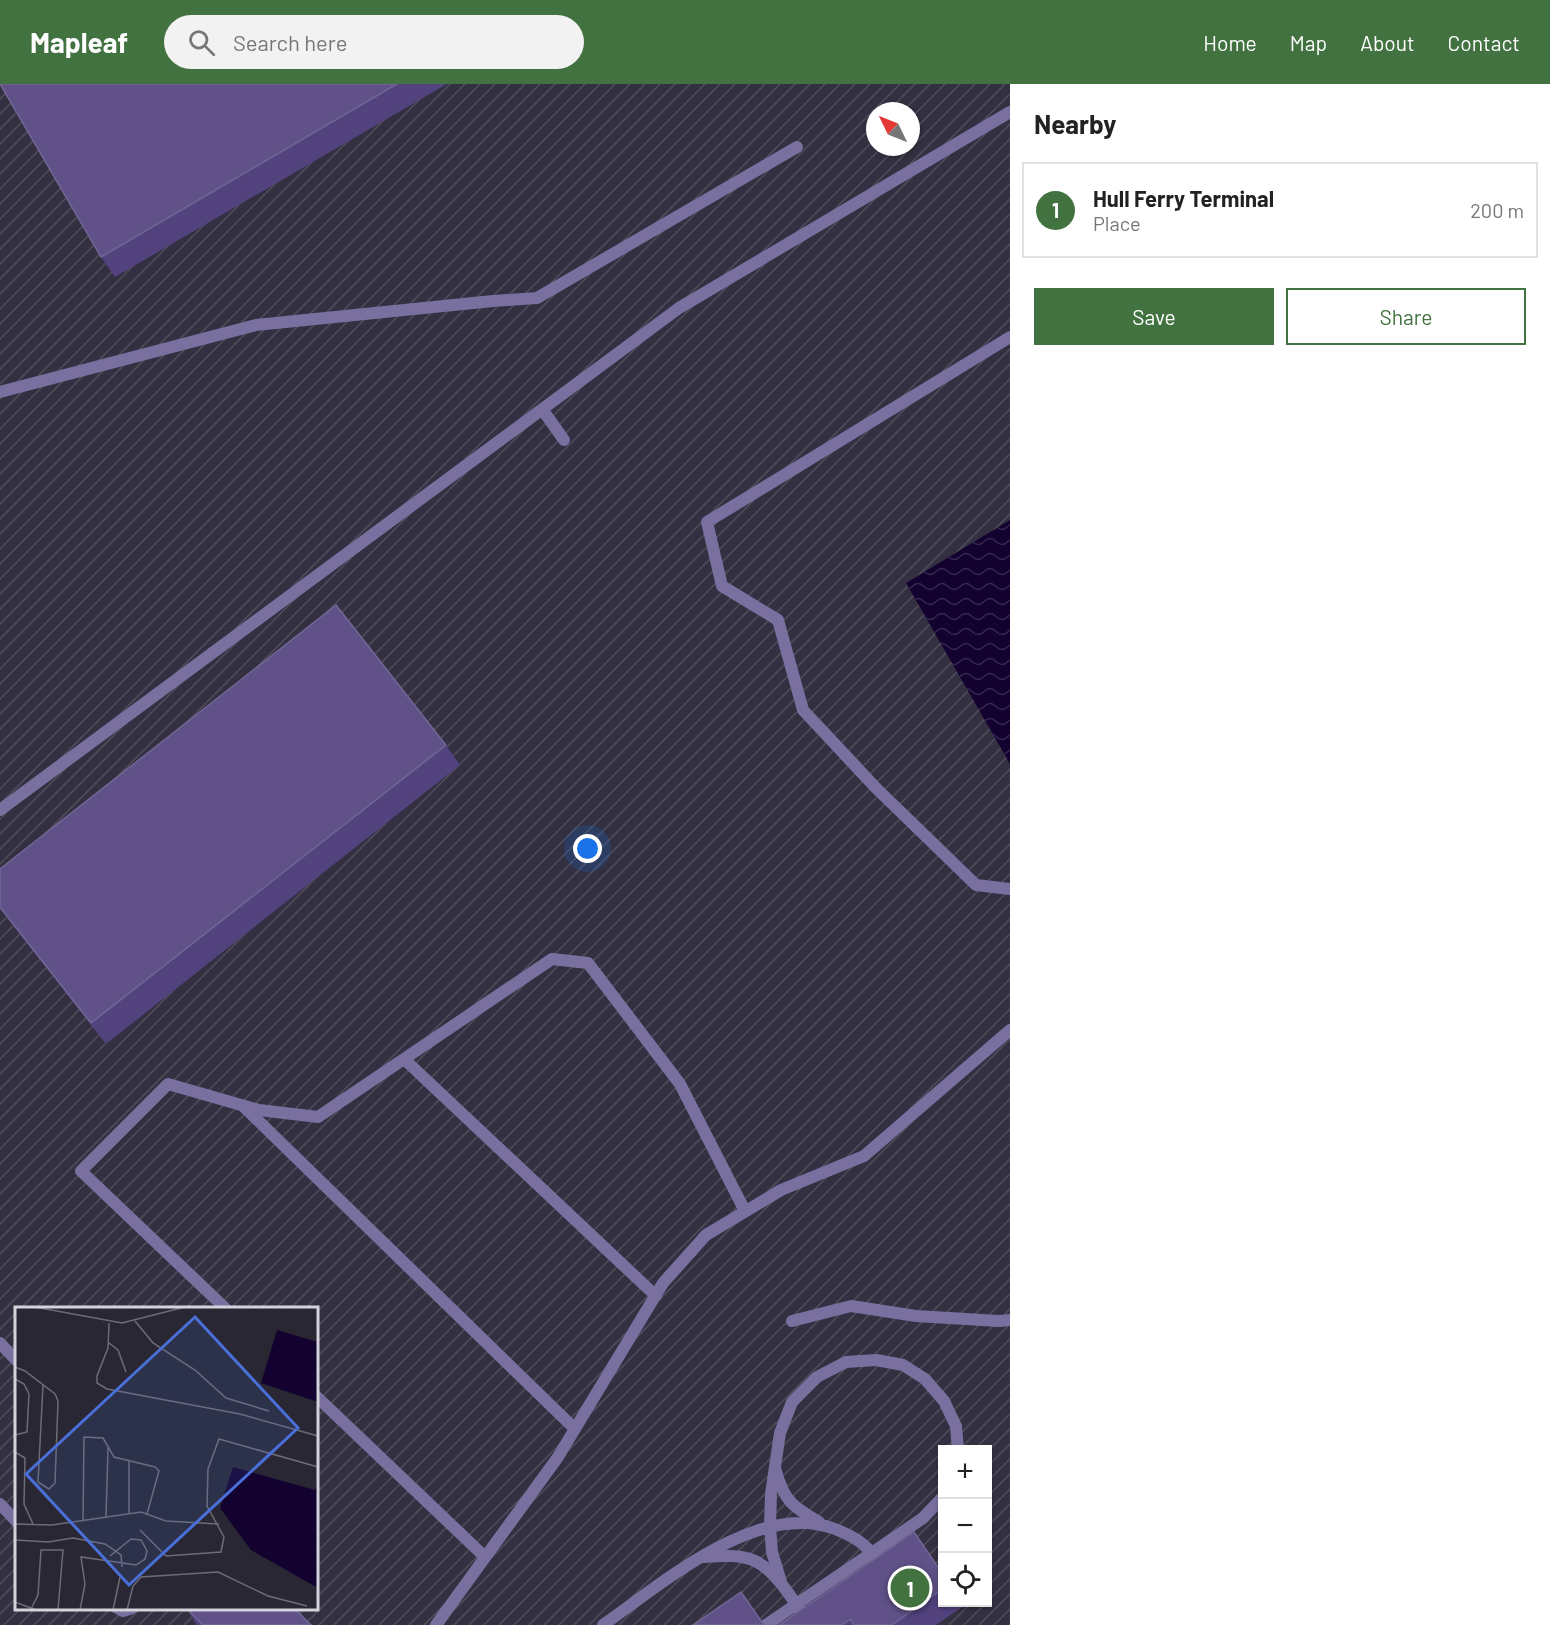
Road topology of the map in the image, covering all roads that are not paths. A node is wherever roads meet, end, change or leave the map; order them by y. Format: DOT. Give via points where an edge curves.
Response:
graph roads {
  1 [pos="1010,112"];
  2 [pos="797,147"];
  3 [pos="1010,337"];
  4 [pos="0,392"];
  5 [pos="542,409"];
  6 [pos="564,440"];
  7 [pos="0,810"];
  8 [pos="1010,889"];
  9 [pos="1010,1030"];
  10 [pos="404,1059"];
  11 [pos="243,1105"];
  12 [pos="745,1211"];
  13 [pos="656,1296"];
  14 [pos="224,1307"];
  15 [pos="1010,1320"];
  16 [pos="792,1321"];
  17 [pos="0,1343"];
  18 [pos="15,1359"];
  19 [pos="318,1398"];
  20 [pos="575,1429"];
  21 [pos="958,1445"];
  22 [pos="774,1464"];
  23 [pos="941,1499"];
  24 [pos="0,1504"];
  25 [pos="15,1520"];
  26 [pos="825,1525"];
  27 [pos="770,1526"];
  28 [pos="485,1557"];
  29 [pos="702,1557"];
  30 [pos="885,1570"];
  31 [pos="780,1582"];
  32 [pos="436,1625"];
  33 [pos="603,1625"];
  34 [pos="766,1625"];
  35 [pos="810,1625"];
  1 -- 5 [label="lane" via="679,308"];
  2 -- 4 [label="lane" via="537,298 256,325"];
  3 -- 8 [label="lane" via="707,522 722,585 778,620 803,710 976,885"];
  5 -- 6 [label="lane"];
  5 -- 7 [label="lane"];
  9 -- 12 [label="lane" via="864,1156 781,1190"];
  10 -- 11 [label="lane" via="318,1117"];
  10 -- 12 [label="lane" via="552,959 588,963 680,1084"];
  10 -- 13 [label="lane"];
  11 -- 14 [label="lane" via="168,1084 81,1171"];
  11 -- 20 [label="lane"];
  12 -- 13 [label="lane" via="706,1235"];
  13 -- 20 [label="lane"];
  15 -- 16 [label="lane" via="916,1316 851,1306"];
  17 -- 18 [label="lane"];
  19 -- 28 [label="lane"];
  20 -- 28 [label="lane"];
  21 -- 22 [label="lane" via="956,1426 944,1401 925,1379 903,1365 876,1360 846,1362 817,1377 792,1402"];
  22 -- 26 [label="lane" via="781,1489 795,1509"];
  22 -- 27 [label="lane"];
  23 -- 34 [label="lane, bridge" via="923,1518"];
  24 -- 25 [label="lane"];
  26 -- 27 [label="lane" via="797,1522"];
  26 -- 30 [label="lane" via="867,1546"];
  27 -- 29 [label="lane" via="737,1537"];
  27 -- 31 [label="lane"];
  28 -- 32 [label="lane"];
  29 -- 31 [label="lane" via="730,1556 755,1561"];
  29 -- 33 [label="lane"];
  31 -- 35 [label="lane"];
}
